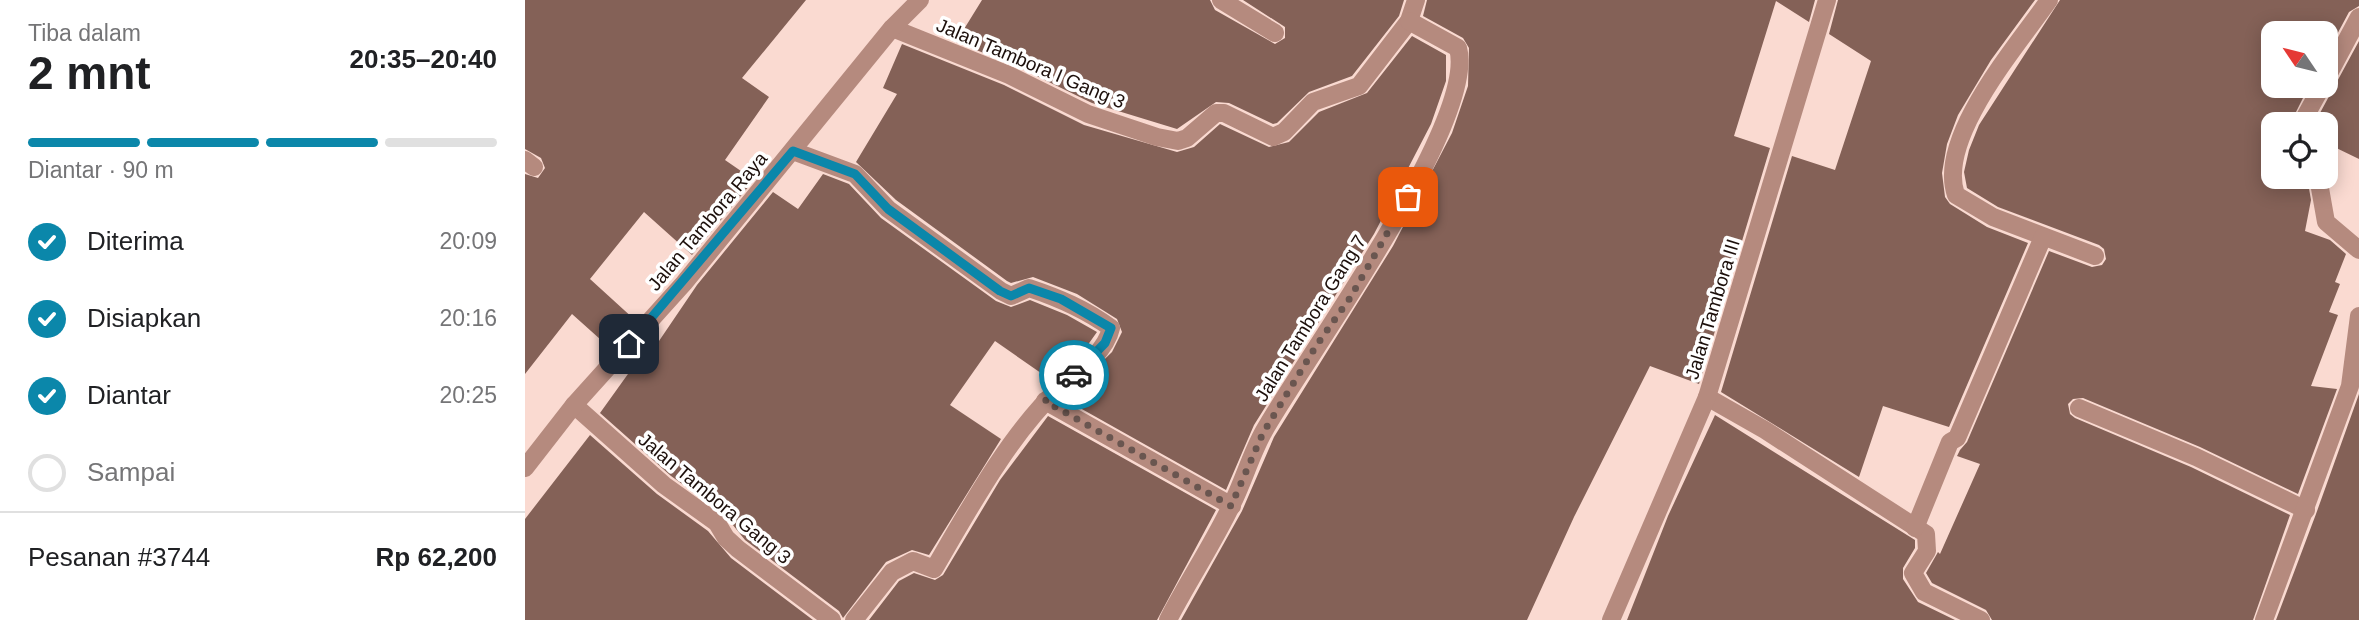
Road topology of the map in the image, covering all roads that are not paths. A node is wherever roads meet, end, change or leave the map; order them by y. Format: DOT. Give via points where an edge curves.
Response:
graph roads {
  1 [pos="920,0"];
  2 [pos="1221,0"];
  3 [pos="1416,0"];
  4 [pos="1827,0"];
  5 [pos="2049,0"];
  6 [pos="2359,17"];
  7 [pos="1409,21"];
  8 [pos="892,29"];
  9 [pos="1275,33"];
  10 [pos="2338,56"];
  11 [pos="793,151"];
  12 [pos="2320,189"];
  13 [pos="2043,237"];
  14 [pos="2359,250"];
  15 [pos="2095,257"];
  16 [pos="2359,316"];
  17 [pos="2354,387"];
  18 [pos="1707,397"];
  19 [pos="1045,401"];
  20 [pos="574,405"];
  21 [pos="2078,408"];
  22 [pos="525,468"];
  23 [pos="1231,506"];
  24 [pos="2306,510"];
  25 [pos="1915,528"];
  26 [pos="832,620"];
  27 [pos="854,620"];
  28 [pos="1168,620"];
  29 [pos="1611,620"];
  30 [pos="1981,620"];
  31 [pos="2265,620"];
  1 -- 8 [label="street, Jalan Tambora Raya"];
  2 -- 9 [label="street"];
  3 -- 7 [label="street"];
  4 -- 18 [label="street, Jalan Tambora III"];
  5 -- 13 [label="street" via="1966,125 1952,184 1956,195 1993,217"];
  6 -- 10 [label="street"];
  7 -- 8 [label="street, Jalan Tambora I Gang 3" via="1359,86 1313,102 1284,132 1273,137 1216,113 1188,138 1178,141 1088,114 1009,75"];
  7 -- 23 [label="street, Jalan Tambora Gang 7" via="1458,48 1459,74 1442,124 1408,197 1357,286 1263,433"];
  8 -- 11 [label="street, Jalan Tambora Raya"];
  11 -- 19 [label="street" via="855,174 888,209 1000,291 1011,296 1029,288 1061,299 1111,328 1105,343"];
  11 -- 20 [label="street, Jalan Tambora Raya" via="684,283"];
  12 -- 14 [label="street" via="2326,222"];
  13 -- 15 [label="street"];
  13 -- 25 [label="street" via="1957,438 1949,442"];
  16 -- 17 [label="street"];
  17 -- 24 [label="street"];
  18 -- 25 [label="street"];
  18 -- 29 [label="street, Jalan Tambora III"];
  19 -- 23 [label="street"];
  19 -- 27 [label="street" via="966,513 935,569 913,561 892,572"];
  20 -- 22 [label="street, Jalan Tambora Raya"];
  20 -- 26 [label="street, Jalan Tambora Gang 3" via="664,485 717,523 739,549"];
  21 -- 24 [label="street"];
  23 -- 28 [label="street, Jalan Tambora Gang 7"];
  24 -- 31 [label="street"];
  25 -- 30 [label="street" via="1926,534 1929,545 1913,572 1924,592"];
}
